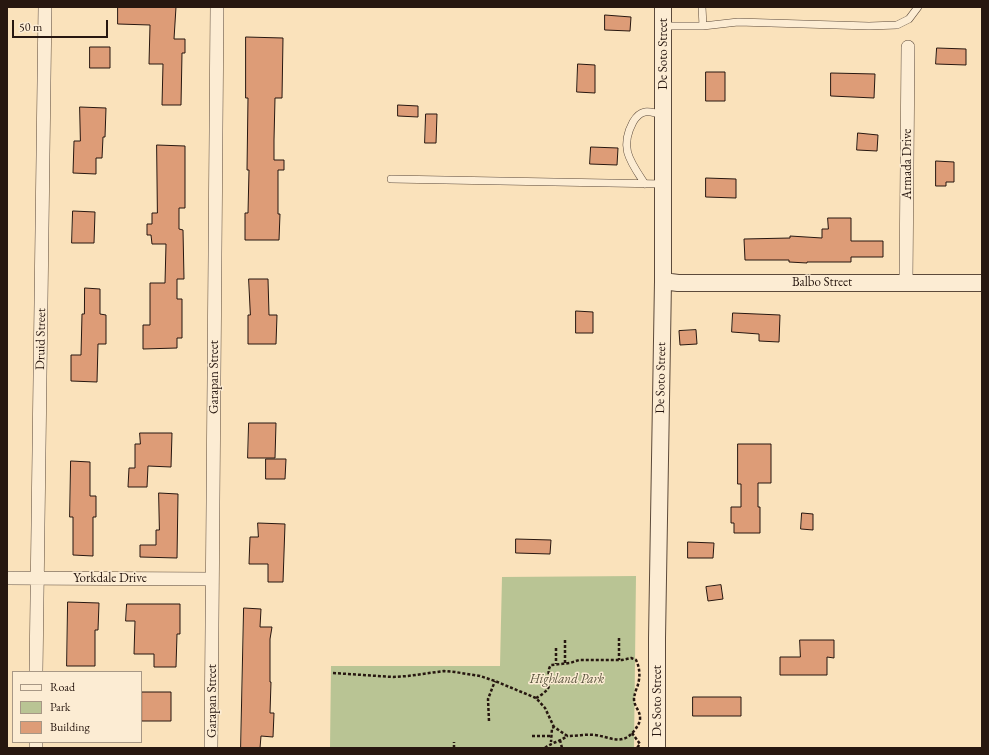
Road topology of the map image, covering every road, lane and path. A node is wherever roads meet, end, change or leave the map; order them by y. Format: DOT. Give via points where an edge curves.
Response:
graph roads {
  1 [pos="45,7"];
  2 [pos="217,7"];
  3 [pos="663,7"];
  4 [pos="702,7"];
  5 [pos="918,7"];
  6 [pos="663,26"];
  7 [pos="703,26"];
  8 [pos="908,47"];
  9 [pos="663,114"];
  10 [pos="391,179"];
  11 [pos="645,184"];
  12 [pos="663,184"];
  13 [pos="663,282"];
  14 [pos="906,282"];
  15 [pos="982,283"];
  16 [pos="7,578"];
  17 [pos="38,578"];
  18 [pos="212,579"];
  19 [pos="619,638"];
  20 [pos="566,639"];
  21 [pos="556,648"];
  22 [pos="619,660"];
  23 [pos="556,664"];
  24 [pos="566,664"];
  25 [pos="36,671"];
  26 [pos="333,673"];
  27 [pos="495,681"];
  28 [pos="536,698"];
  29 [pos="489,721"];
  30 [pos="554,727"];
  31 [pos="632,733"];
  32 [pos="532,736"];
  33 [pos="552,736"];
  34 [pos="567,736"];
  35 [pos="560,740"];
  36 [pos="454,742"];
  37 [pos="551,742"];
  38 [pos="211,748"];
  39 [pos="454,748"];
  40 [pos="544,748"];
  41 [pos="562,748"];
  42 [pos="637,748"];
  43 [pos="657,748"];
  1 -- 17 [label="street, Druid Street"];
  2 -- 18 [label="street, Garapan Street"];
  3 -- 6 [label="street, De Soto Street"];
  4 -- 7 [label="lane"];
  5 -- 7 [label="lane" via="909,19 897,25 738,22"];
  6 -- 7 [label="lane"];
  6 -- 9 [label="street, De Soto Street"];
  8 -- 14 [label="street, Armada Drive"];
  9 -- 11 [label="lane" via="644,112 636,116 626,140 634,168"];
  9 -- 12 [label="street, De Soto Street"];
  10 -- 11 [label="lane"];
  11 -- 12 [label="lane"];
  12 -- 13 [label="street, De Soto Street"];
  13 -- 14 [label="street, Balbo Street"];
  13 -- 43 [label="street, De Soto Street"];
  14 -- 15 [label="street, Balbo Street"];
  16 -- 17 [label="street, Yorkdale Drive"];
  17 -- 18 [label="street, Yorkdale Drive"];
  17 -- 25 [label="street, Druid Street"];
  18 -- 38 [label="street, Garapan Street"];
  19 -- 22 [label="path"];
  20 -- 24 [label="path"];
  21 -- 23 [label="path"];
  22 -- 24 [label="path" via="586,660"];
  22 -- 31 [label="path" via="634,658 638,663 639,682 634,702 640,718"];
  23 -- 24 [label="path"];
  23 -- 28 [label="path" via="549,667 550,685"];
  26 -- 27 [label="path" via="393,677 444,671 473,674"];
  27 -- 28 [label="path"];
  27 -- 29 [label="path" via="488,699"];
  28 -- 30 [label="path" via="545,708"];
  30 -- 33 [label="path"];
  30 -- 34 [label="path"];
  31 -- 34 [label="path" via="624,740 594,735"];
  31 -- 42 [label="path" via="640,744"];
  32 -- 33 [label="path"];
  33 -- 37 [label="path"];
  34 -- 35 [label="path"];
  35 -- 37 [label="path"];
  35 -- 41 [label="path"];
  36 -- 39 [label="path"];
  37 -- 40 [label="path"];
}
